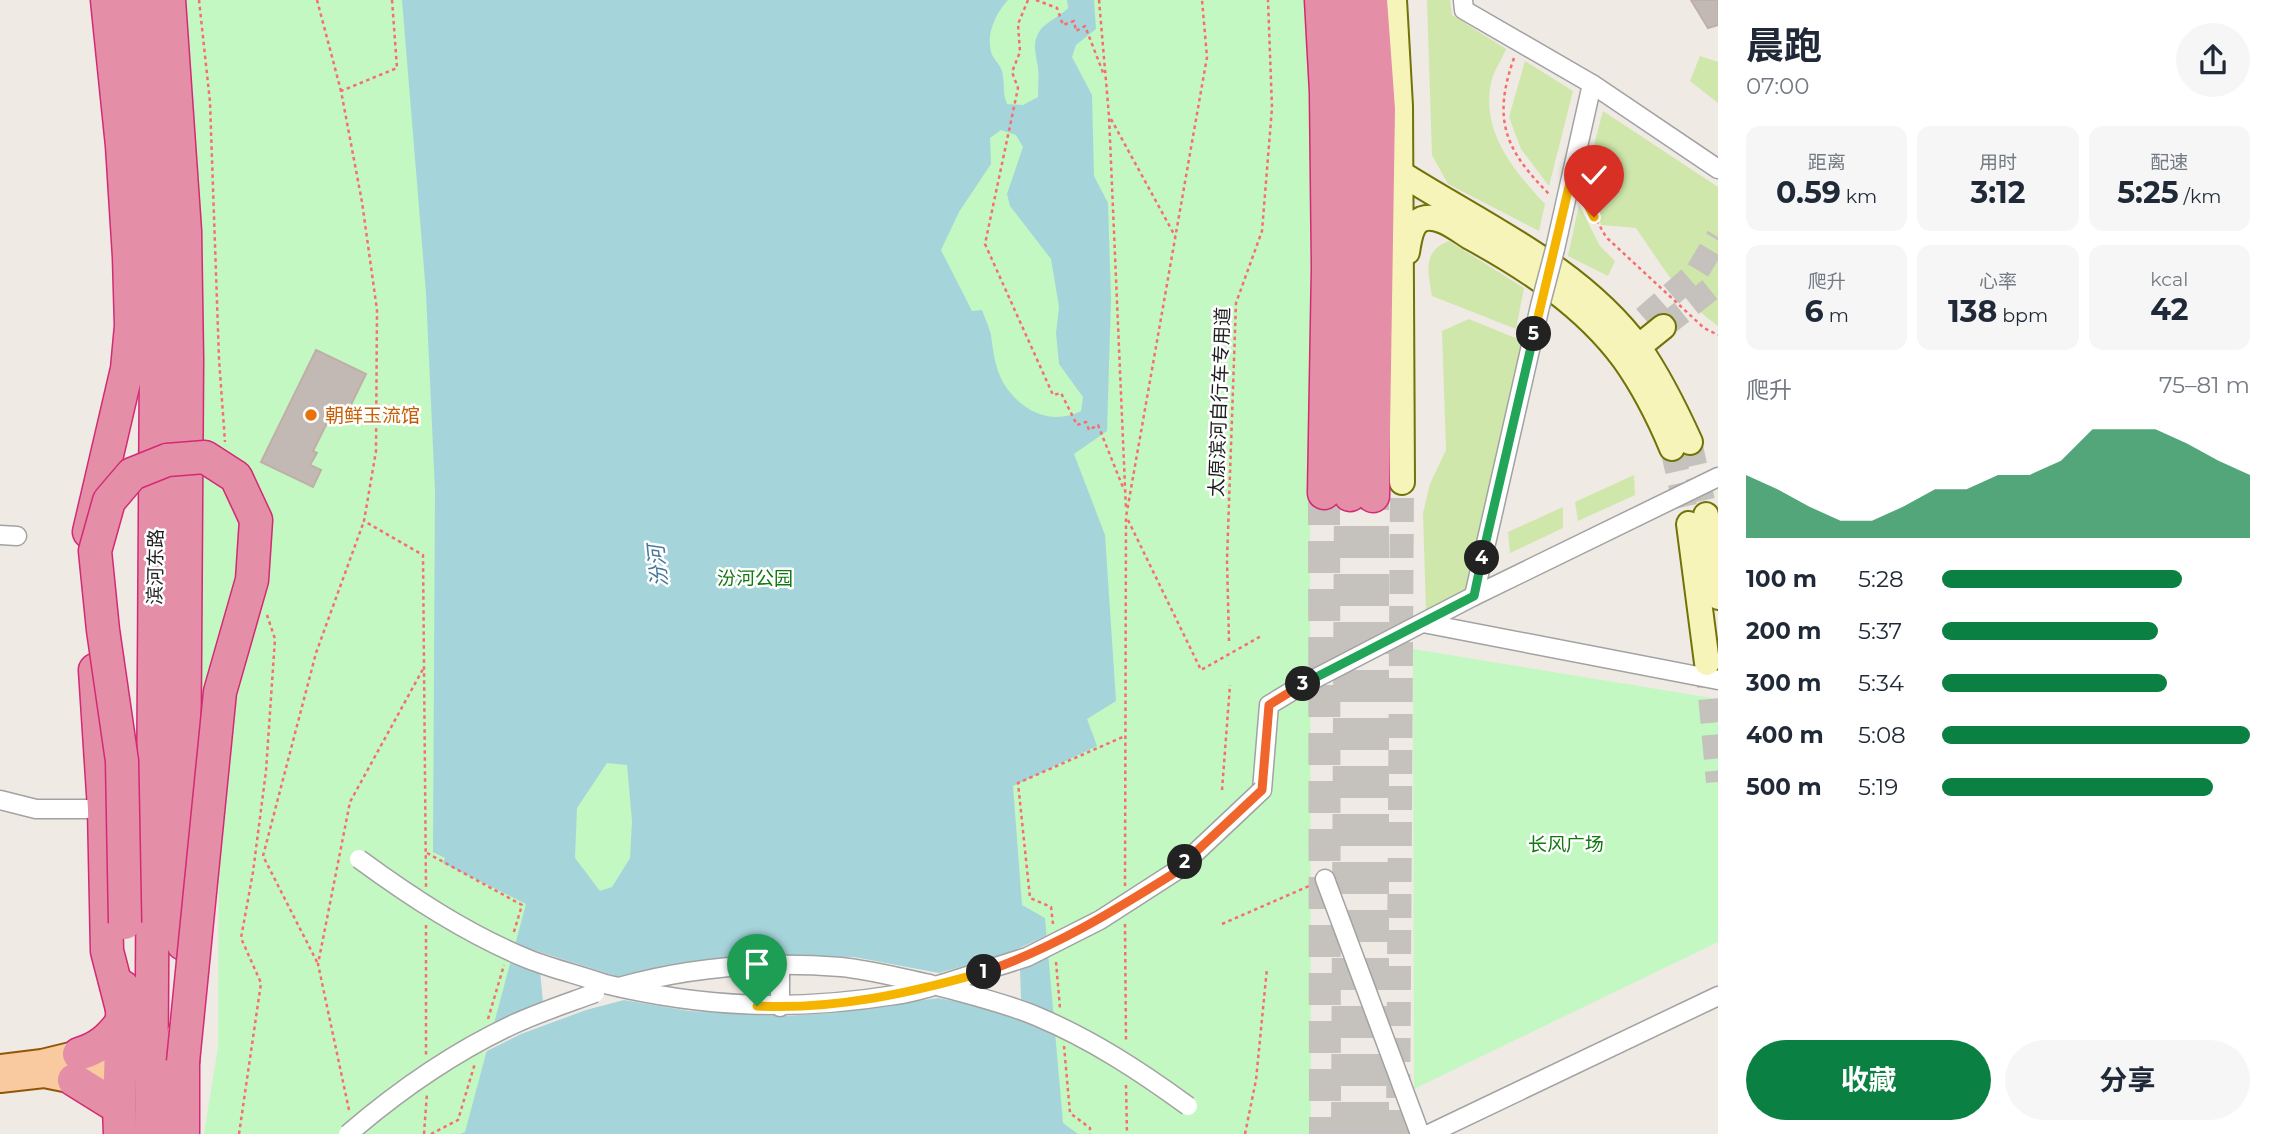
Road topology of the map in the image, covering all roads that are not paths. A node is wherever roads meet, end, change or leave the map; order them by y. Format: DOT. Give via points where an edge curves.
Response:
graph roads {
  1 [pos="107,0"];
  2 [pos="138,0"];
  3 [pos="169,0"];
  4 [pos="1321,0"];
  5 [pos="1347,0"];
  6 [pos="1371,0"];
  7 [pos="1394,0"];
  8 [pos="1463,0"];
  9 [pos="1592,84"];
  10 [pos="121,146"];
  11 [pos="1718,169"];
  12 [pos="1399,172"];
  13 [pos="154,249"];
  14 [pos="1401,287"];
  15 [pos="1634,338"];
  16 [pos="1681,445"];
  17 [pos="1718,477"];
  18 [pos="1402,482"];
  19 [pos="1349,495"];
  20 [pos="1474,596"];
  21 [pos="1718,597"];
  22 [pos="1423,623"];
  23 [pos="1711,632"];
  24 [pos="1712,672"];
  25 [pos="0,800"];
  26 [pos="104,809"];
  27 [pos="359,859"];
  28 [pos="1325,879"];
  29 [pos="780,965"];
  30 [pos="1718,996"];
  31 [pos="780,1007"];
  32 [pos="122,1015"];
  33 [pos="183,1062"];
  34 [pos="76,1067"];
  35 [pos="0,1068"];
  36 [pos="0,1079"];
  37 [pos="1188,1107"];
  38 [pos="120,1121"];
  39 [pos="349,1127"];
  40 [pos="151,1134"];
  41 [pos="183,1134"];
  42 [pos="1420,1134"];
  43 [pos="1429,1134"];
  1 -- 10 [label="highway"];
  2 -- 13 [label="highway, 滨河东路"];
  3 -- 33 [label="highway, 滨河东路" via="185,232 187,359"];
  4 -- 19 [label="highway" via="1328,281"];
  5 -- 19 [label="highway" via="1356,110"];
  6 -- 19 [label="highway" via="1379,109"];
  7 -- 12 [label="street"];
  8 -- 9 [label="street" via="1464,10"];
  9 -- 11 [label="street"];
  9 -- 20 [label="street, bridge"];
  10 -- 13 [label="highway"];
  10 -- 26 [label="highway" via="131,326 127,369 90,520 84,580 98,697"];
  12 -- 14 [label="street"];
  12 -- 15 [label="street" via="1556,268"];
  13 -- 40 [label="highway, 滨河东路"];
  14 -- 15 [label="street" via="1412,227 1422,219 1439,219 1545,283 1591,322"];
  14 -- 18 [label="street"];
  15 -- 16 [label="street" via="1653,404"];
  17 -- 20 [label="street"];
  20 -- 22 [label="street"];
  21 -- 23 [label="street" via="1698,519"];
  22 -- 24 [label="street"];
  22 -- 31 [label="street, bridge" via="1269,705 1262,790 1176,872 1100,920 1027,957 985,972 898,995"];
  23 -- 24 [label="street"];
  25 -- 26 [label="street" via="36,808"];
  26 -- 32 [label="highway" via="107,951"];
  27 -- 31 [label="street, bridge" via="446,917 528,959 660,997"];
  28 -- 42 [label="street"];
  29 -- 31 [label="street"];
  29 -- 37 [label="street, bridge" via="874,972 1034,1015 1094,1043"];
  29 -- 39 [label="street, bridge" via="650,978 552,1009 447,1060"];
  30 -- 43 [label="street"];
  32 -- 33 [label="highway, bridge" via="122,761 96,551 109,501 132,474 167,460 205,457 236,477 256,520 252,580 220,692"];
  32 -- 34 [label="highway" via="107,1041"];
  32 -- 38 [label="highway"];
  33 -- 41 [label="highway, 滨河东路"];
  34 -- 35 [label="main road" via="42,1063"];
  34 -- 36 [label="main road"];
  34 -- 38 [label="highway"];
}
